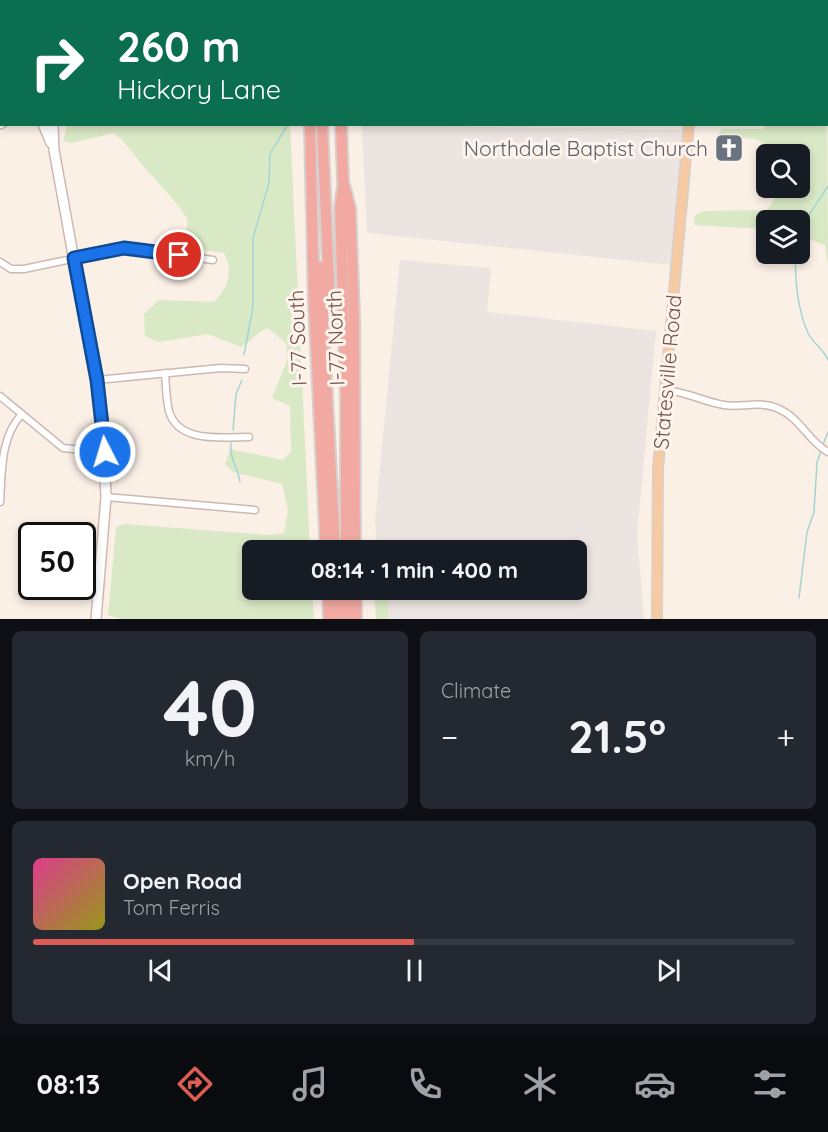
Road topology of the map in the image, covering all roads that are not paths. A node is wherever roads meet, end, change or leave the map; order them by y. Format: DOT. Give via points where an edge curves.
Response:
graph roads {
  1 [pos="44,126"];
  2 [pos="53,126"];
  3 [pos="310,126"];
  4 [pos="322,126"];
  5 [pos="328,126"];
  6 [pos="341,126"];
  7 [pos="688,126"];
  8 [pos="54,150"];
  9 [pos="344,181"];
  10 [pos="314,213"];
  11 [pos="74,258"];
  12 [pos="213,260"];
  13 [pos="0,262"];
  14 [pos="245,369"];
  15 [pos="165,373"];
  16 [pos="97,380"];
  17 [pos="665,390"];
  18 [pos="0,396"];
  19 [pos="346,398"];
  20 [pos="22,414"];
  21 [pos="329,416"];
  22 [pos="249,437"];
  23 [pos="105,452"];
  24 [pos="828,452"];
  25 [pos="106,497"];
  26 [pos="0,502"];
  27 [pos="255,510"];
  28 [pos="326,540"];
  29 [pos="335,540"];
  30 [pos="346,540"];
  31 [pos="355,540"];
  32 [pos="328,600"];
  33 [pos="337,600"];
  34 [pos="347,600"];
  35 [pos="356,600"];
  36 [pos="96,619"];
  37 [pos="329,619"];
  38 [pos="338,619"];
  39 [pos="348,619"];
  40 [pos="356,619"];
  41 [pos="657,619"];
  1 -- 8 [label="main road"];
  2 -- 8 [label="main road"];
  3 -- 10 [label="highway, I-77 South"];
  4 -- 21 [label="highway" via="330,292"];
  5 -- 19 [label="highway" via="342,384"];
  6 -- 9 [label="highway, I-77 North"];
  7 -- 17 [label="main road, Statesville Road"];
  8 -- 11 [label="main road"];
  9 -- 19 [label="highway" via="340,207"];
  9 -- 31 [label="highway, I-77 North" via="350,208 354,316"];
  10 -- 21 [label="highway"];
  10 -- 28 [label="highway, I-77 South" via="314,303"];
  11 -- 12 [label="street" via="124,248"];
  11 -- 13 [label="street" via="16,269"];
  11 -- 16 [label="main road"];
  14 -- 15 [label="street"];
  15 -- 16 [label="street"];
  15 -- 22 [label="street" via="169,412 186,432 198,436"];
  16 -- 23 [label="main road"];
  17 -- 24 [label="street" via="686,392 723,405 762,404 779,408"];
  17 -- 41 [label="main road, Statesville Road" via="657,498"];
  18 -- 20 [label="street"];
  19 -- 30 [label="highway"];
  20 -- 23 [label="street" via="63,448"];
  20 -- 26 [label="street" via="5,441"];
  21 -- 29 [label="highway"];
  23 -- 25 [label="main road"];
  25 -- 27 [label="street"];
  25 -- 36 [label="main road"];
  32 -- 37 [label="highway"];
  33 -- 38 [label="highway"];
  34 -- 39 [label="highway"];
  35 -- 40 [label="highway"];
}
